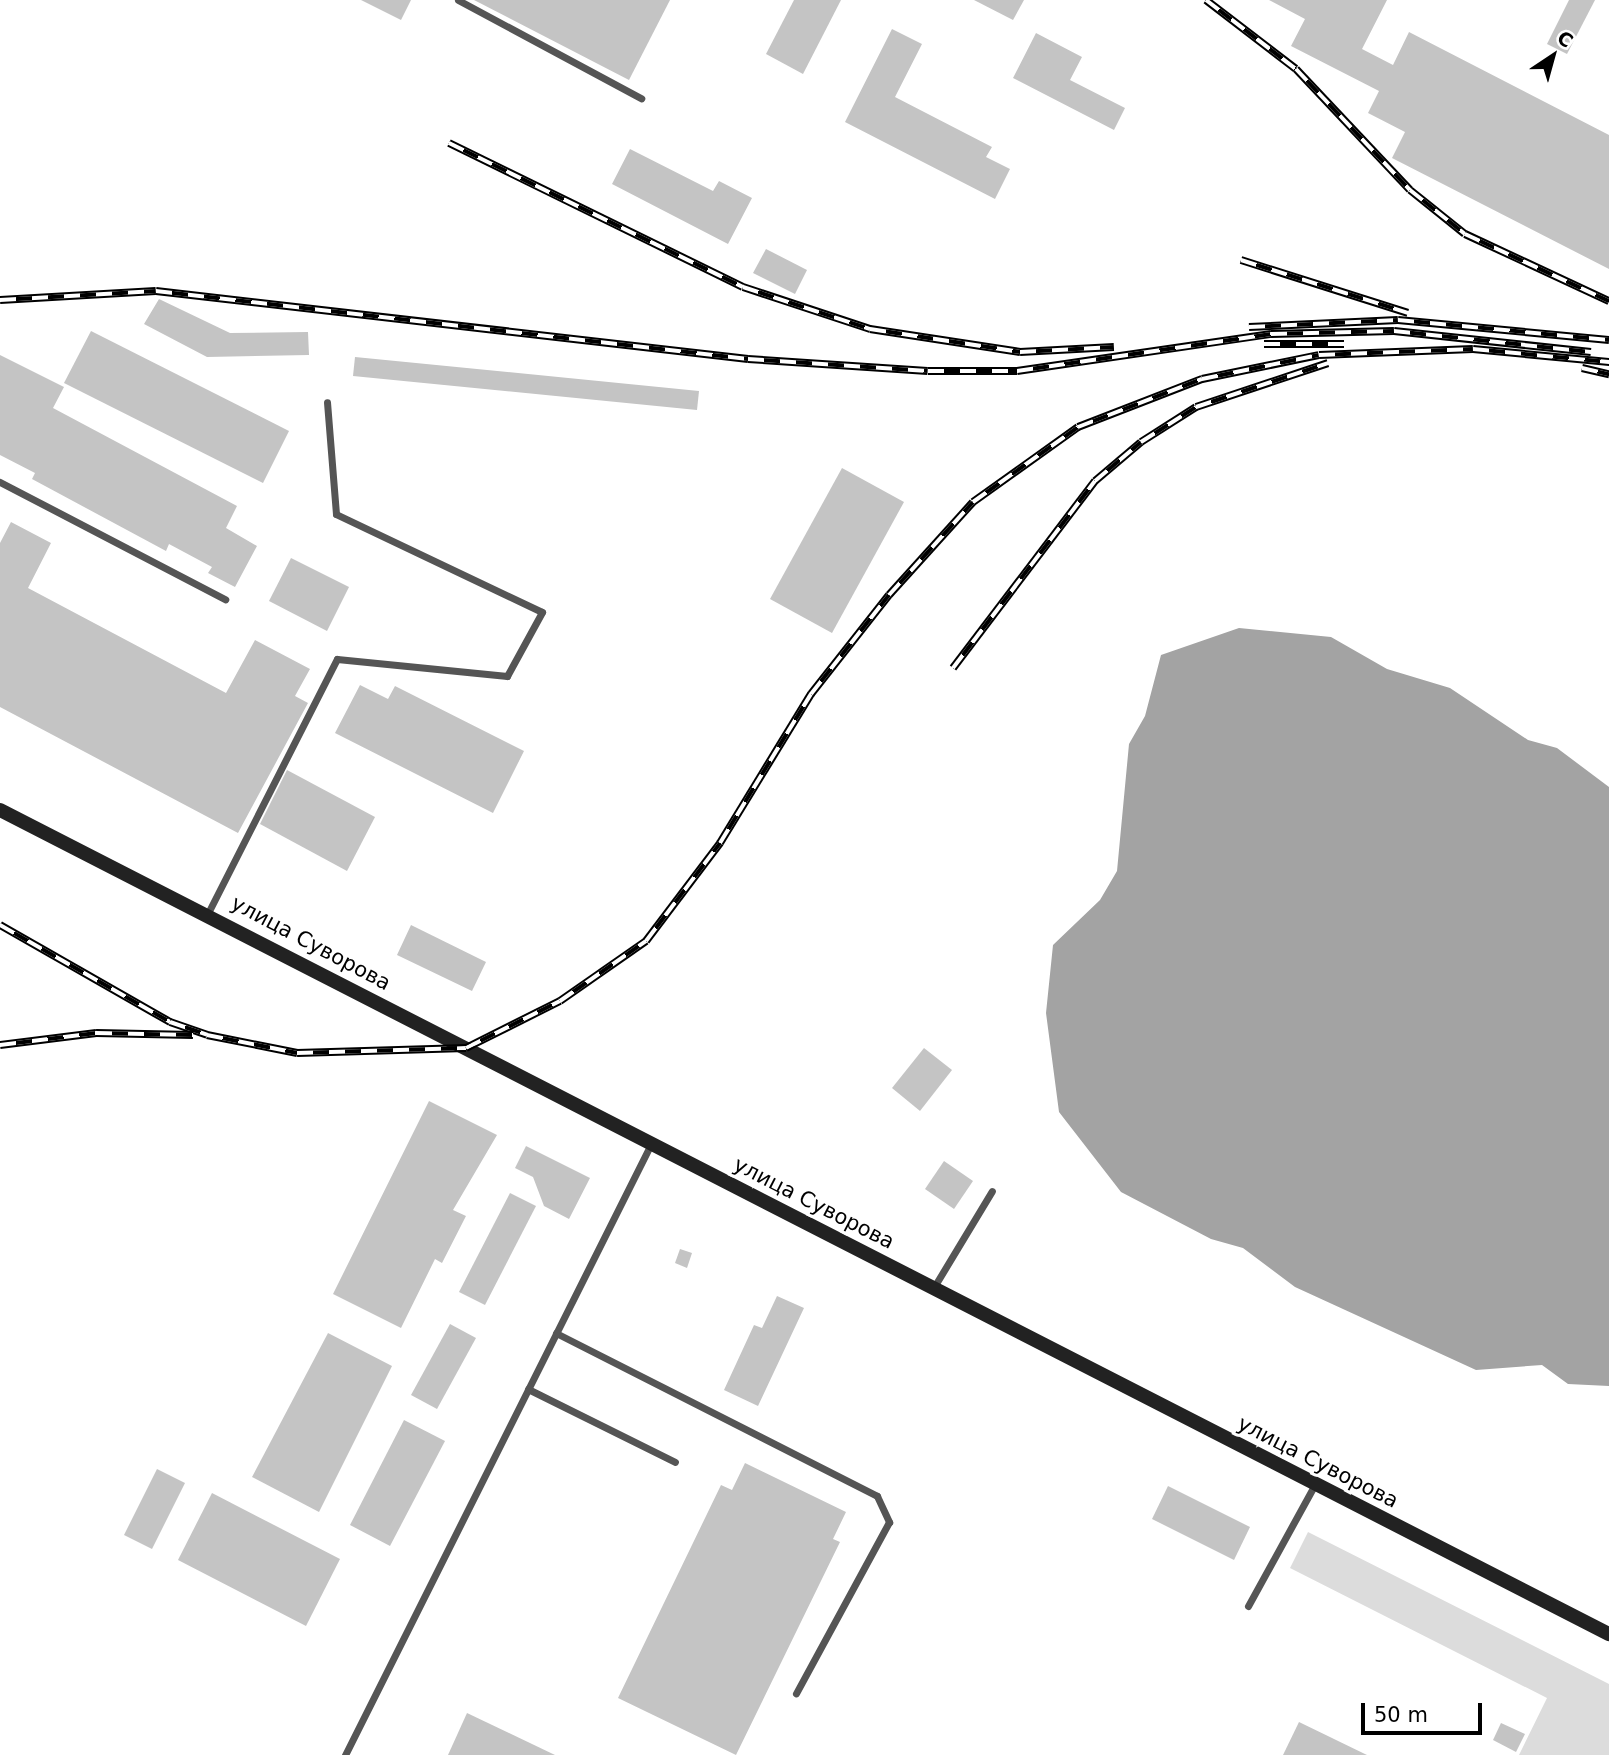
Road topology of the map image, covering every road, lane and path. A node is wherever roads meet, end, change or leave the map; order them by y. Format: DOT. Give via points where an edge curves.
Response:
graph roads {
  1 [pos="458,0"];
  2 [pos="641,98"];
  3 [pos="327,402"];
  4 [pos="0,482"];
  5 [pos="225,599"];
  6 [pos="0,810"];
  7 [pos="208,913"];
  8 [pos="652,1143"];
  9 [pos="992,1191"];
  10 [pos="934,1287"];
  11 [pos="556,1333"];
  12 [pos="528,1389"];
  13 [pos="675,1462"];
  14 [pos="1315,1484"];
  15 [pos="1248,1606"];
  16 [pos="1609,1634"];
  17 [pos="796,1693"];
  18 [pos="345,1755"];
  1 -- 2 [label="lane"];
  3 -- 7 [label="lane" via="336,514 542,612 507,676 337,659"];
  4 -- 5 [label="lane"];
  6 -- 7 [label="main road, улица Суворова"];
  7 -- 8 [label="main road, улица Суворова"];
  8 -- 10 [label="main road, улица Суворова"];
  8 -- 11 [label="lane"];
  9 -- 10 [label="lane"];
  10 -- 14 [label="main road, улица Суворова"];
  11 -- 12 [label="lane"];
  11 -- 17 [label="lane" via="877,1496 889,1522"];
  12 -- 13 [label="lane"];
  12 -- 18 [label="lane"];
  14 -- 15 [label="lane"];
  14 -- 16 [label="main road, улица Суворова"];
}
